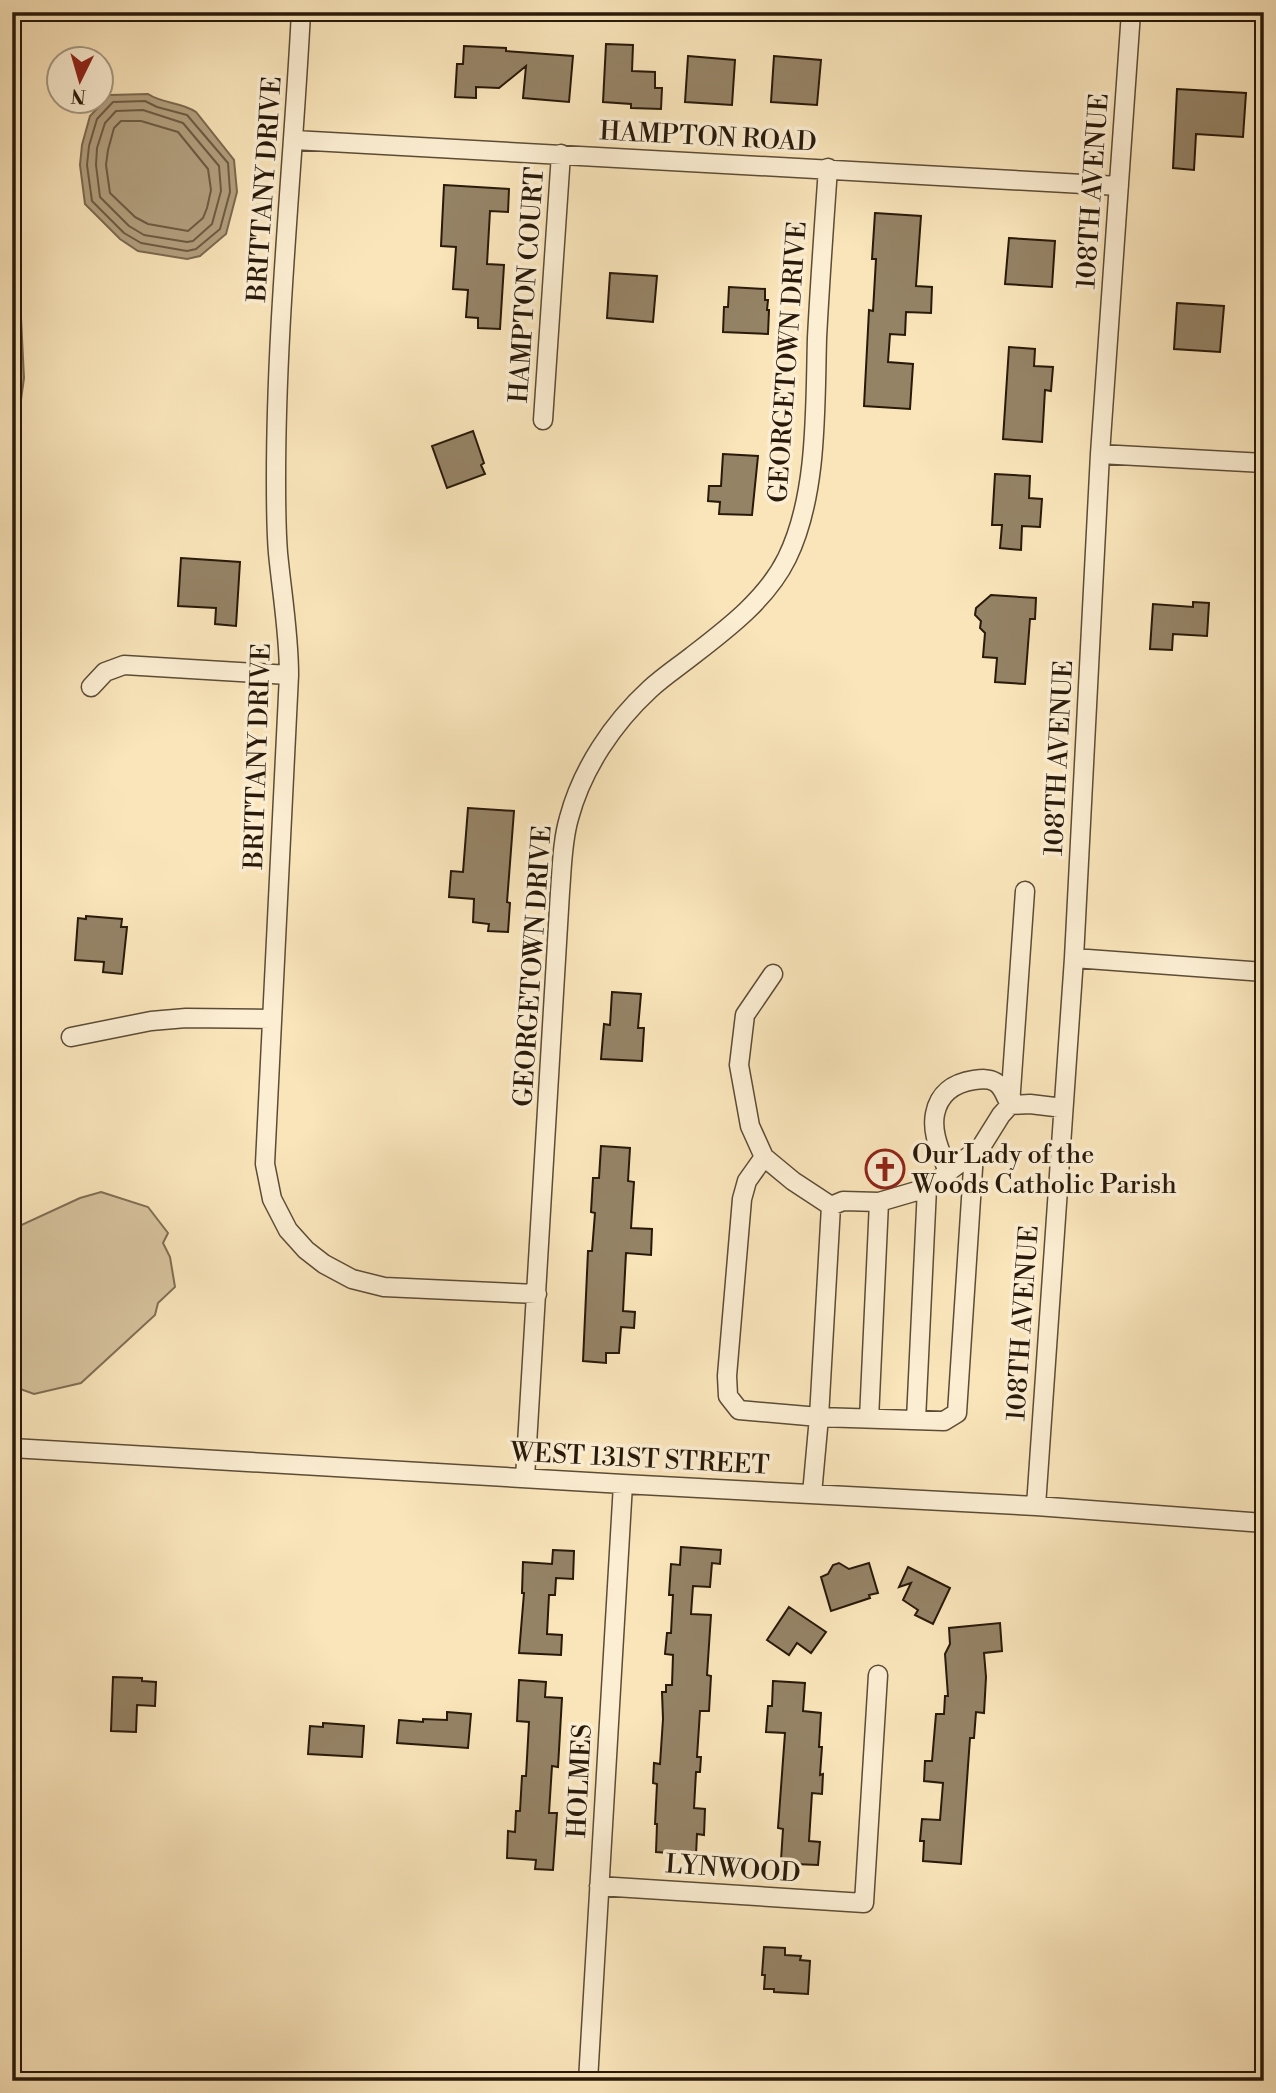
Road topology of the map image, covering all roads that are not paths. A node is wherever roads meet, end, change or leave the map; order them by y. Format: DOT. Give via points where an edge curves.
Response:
graph roads {
  1 [pos="301,12"];
  2 [pos="1131,12"];
  3 [pos="294,140"];
  4 [pos="561,154"];
  5 [pos="828,168"];
  6 [pos="1119,186"];
  7 [pos="543,420"];
  8 [pos="1100,454"];
  9 [pos="1264,463"];
  10 [pos="289,675"];
  11 [pos="91,687"];
  12 [pos="1025,891"];
  13 [pos="1074,958"];
  14 [pos="1264,972"];
  15 [pos="773,974"];
  16 [pos="271,1019"];
  17 [pos="71,1037"];
  18 [pos="1010,1105"];
  19 [pos="1063,1108"];
  20 [pos="974,1153"];
  21 [pos="764,1157"];
  22 [pos="948,1173"];
  23 [pos="927,1188"];
  24 [pos="879,1202"];
  25 [pos="831,1206"];
  26 [pos="537,1294"];
  27 [pos="819,1417"];
  28 [pos="869,1419"];
  29 [pos="916,1420"];
  30 [pos="12,1448"];
  31 [pos="525,1478"];
  32 [pos="624,1484"];
  33 [pos="812,1494"];
  34 [pos="1036,1506"];
  35 [pos="1264,1523"];
  36 [pos="878,1675"];
  37 [pos="599,1886"];
  38 [pos="587,2081"];
  1 -- 3 [label="street, BRITTANY DRIVE"];
  2 -- 6 [label="street, 108TH AVENUE"];
  3 -- 4 [label="street, HAMPTON ROAD"];
  3 -- 10 [label="street, BRITTANY DRIVE" via="276,477"];
  4 -- 5 [label="street, HAMPTON ROAD"];
  4 -- 7 [label="street, HAMPTON COURT"];
  5 -- 6 [label="street, HAMPTON ROAD"];
  5 -- 26 [label="street, GEORGETOWN DRIVE" via="810,474 793,544 776,577 752,606 629,710 590,765 568,819"];
  6 -- 8 [label="street, 108TH AVENUE"];
  8 -- 9 [label="street"];
  8 -- 13 [label="street, 108TH AVENUE"];
  10 -- 11 [label="street" via="124,665 105,672"];
  10 -- 16 [label="street, BRITTANY DRIVE"];
  12 -- 18 [label="street"];
  13 -- 14 [label="street"];
  13 -- 19 [label="street, 108TH AVENUE"];
  15 -- 21 [label="street" via="745,1015 739,1065 750,1126"];
  16 -- 17 [label="street" via="151,1021"];
  16 -- 26 [label="street, BRITTANY DRIVE" via="265,1164 272,1199 288,1230 306,1250 352,1279 384,1287"];
  18 -- 19 [label="street"];
  18 -- 20 [label="street"];
  18 -- 22 [label="street" via="996,1082 984,1079 958,1083 941,1097 934,1131"];
  19 -- 34 [label="street, 108TH AVENUE"];
  20 -- 22 [label="street"];
  20 -- 29 [label="street" via="957,1413 944,1421"];
  21 -- 25 [label="street"];
  21 -- 27 [label="street" via="747,1181 742,1199 728,1396 738,1410"];
  22 -- 23 [label="street"];
  23 -- 24 [label="street"];
  23 -- 29 [label="street"];
  24 -- 25 [label="street" via="843,1201"];
  24 -- 28 [label="street"];
  25 -- 27 [label="street"];
  26 -- 31 [label="street, GEORGETOWN DRIVE"];
  27 -- 28 [label="street"];
  27 -- 33 [label="street"];
  28 -- 29 [label="street"];
  30 -- 31 [label="street, WEST 131ST STREET"];
  31 -- 32 [label="street, WEST 131ST STREET"];
  32 -- 33 [label="street, WEST 131ST STREET"];
  32 -- 37 [label="street, HOLMES"];
  33 -- 34 [label="street, WEST 131ST STREET"];
  34 -- 35 [label="street, WEST 131ST STREET"];
  36 -- 37 [label="street, LYNWOOD" via="864,1903"];
  37 -- 38 [label="street, HOLMES"];
}
